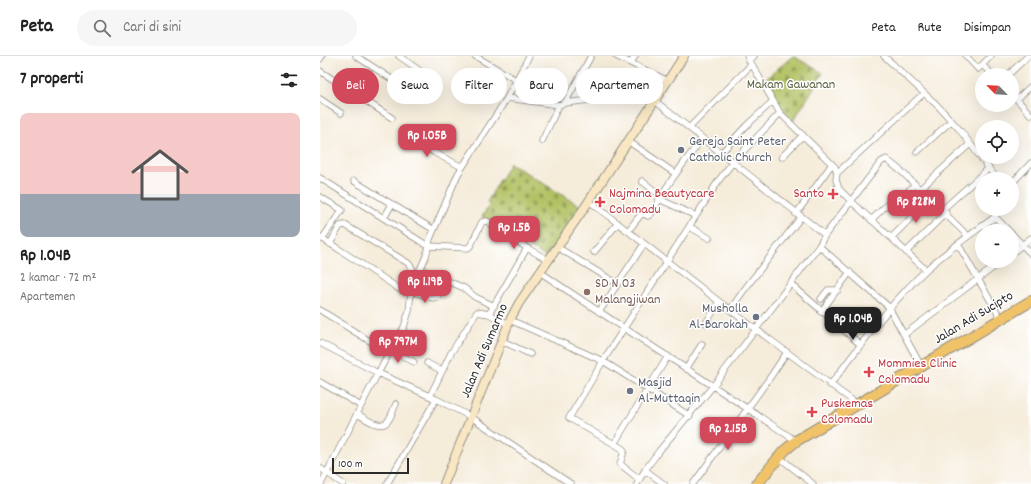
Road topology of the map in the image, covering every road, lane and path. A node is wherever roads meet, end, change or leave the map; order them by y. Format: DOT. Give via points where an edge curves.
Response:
graph roads {
  1 [pos="322,56"];
  2 [pos="356,56"];
  3 [pos="399,56"];
  4 [pos="475,56"];
  5 [pos="529,56"];
  6 [pos="591,56"];
  7 [pos="616,56"];
  8 [pos="635,56"];
  9 [pos="684,56"];
  10 [pos="754,56"];
  11 [pos="884,56"];
  12 [pos="966,56"];
  13 [pos="991,56"];
  14 [pos="1028,56"];
  15 [pos="320,59"];
  16 [pos="749,61"];
  17 [pos="631,63"];
  18 [pos="980,67"];
  19 [pos="416,68"];
  20 [pos="522,68"];
  21 [pos="1015,68"];
  22 [pos="320,71"];
  23 [pos="387,76"];
  24 [pos="515,79"];
  25 [pos="668,81"];
  26 [pos="515,82"];
  27 [pos="1031,86"];
  28 [pos="663,89"];
  29 [pos="924,93"];
  30 [pos="1019,97"];
  31 [pos="320,98"];
  32 [pos="507,98"];
  33 [pos="568,98"];
  34 [pos="773,101"];
  35 [pos="1019,101"];
  36 [pos="503,104"];
  37 [pos="563,104"];
  38 [pos="653,104"];
  39 [pos="659,104"];
  40 [pos="559,106"];
  41 [pos="342,113"];
  42 [pos="780,113"];
  43 [pos="1031,115"];
  44 [pos="392,118"];
  45 [pos="951,121"];
  46 [pos="689,128"];
  47 [pos="403,131"];
  48 [pos="803,135"];
  49 [pos="702,139"];
  50 [pos="542,141"];
  51 [pos="628,141"];
  52 [pos="970,144"];
  53 [pos="917,152"];
  54 [pos="721,153"];
  55 [pos="782,157"];
  56 [pos="733,162"];
  57 [pos="1031,163"];
  58 [pos="832,164"];
  59 [pos="462,167"];
  60 [pos="989,168"];
  61 [pos="992,172"];
  62 [pos="837,173"];
  63 [pos="676,174"];
  64 [pos="1019,176"];
  65 [pos="320,178"];
  66 [pos="354,181"];
  67 [pos="642,181"];
  68 [pos="915,184"];
  69 [pos="920,189"];
  70 [pos="320,197"];
  71 [pos="660,197"];
  72 [pos="930,199"];
  73 [pos="589,201"];
  74 [pos="851,201"];
  75 [pos="392,204"];
  76 [pos="944,212"];
  77 [pos="799,215"];
  78 [pos="696,216"];
  79 [pos="995,217"];
  80 [pos="384,218"];
  81 [pos="871,220"];
  82 [pos="618,222"];
  83 [pos="1003,224"];
  84 [pos="690,226"];
  85 [pos="431,228"];
  86 [pos="628,231"];
  87 [pos="825,235"];
  88 [pos="968,236"];
  89 [pos="321,238"];
  90 [pos="709,238"];
  91 [pos="891,238"];
  92 [pos="1031,238"];
  93 [pos="1019,242"];
  94 [pos="330,244"];
  95 [pos="644,244"];
  96 [pos="958,244"];
  97 [pos="428,246"];
  98 [pos="819,246"];
  99 [pos="1022,246"];
  100 [pos="557,247"];
  101 [pos="528,248"];
  102 [pos="1019,248"];
  103 [pos="594,252"];
  104 [pos="906,252"];
  105 [pos="1031,254"];
  106 [pos="548,260"];
  107 [pos="667,262"];
  108 [pos="993,268"];
  109 [pos="420,269"];
  110 [pos="926,270"];
  111 [pos="540,272"];
  112 [pos="850,272"];
  113 [pos="979,279"];
  114 [pos="618,284"];
  115 [pos="791,284"];
  116 [pos="838,290"];
  117 [pos="411,291"];
  118 [pos="438,297"];
  119 [pos="820,299"];
  120 [pos="1031,300"];
  121 [pos="719,302"];
  122 [pos="494,306"];
  123 [pos="890,308"];
  124 [pos="320,310"];
  125 [pos="730,310"];
  126 [pos="599,312"];
  127 [pos="821,312"];
  128 [pos="489,314"];
  129 [pos="1001,319"];
  130 [pos="509,322"];
  131 [pos="706,323"];
  132 [pos="624,328"];
  133 [pos="756,328"];
  134 [pos="905,334"];
  135 [pos="502,341"];
  136 [pos="320,343"];
  137 [pos="702,344"];
  138 [pos="860,345"];
  139 [pos="390,352"];
  140 [pos="787,352"];
  141 [pos="530,354"];
  142 [pos="668,356"];
  143 [pos="602,361"];
  144 [pos="414,362"];
  145 [pos="427,363"];
  146 [pos="921,366"];
  147 [pos="686,369"];
  148 [pos="442,371"];
  149 [pos="378,373"];
  150 [pos="320,382"];
  151 [pos="830,385"];
  152 [pos="713,386"];
  153 [pos="648,389"];
  154 [pos="433,398"];
  155 [pos="396,404"];
  156 [pos="857,404"];
  157 [pos="361,406"];
  158 [pos="748,408"];
  159 [pos="357,414"];
  160 [pos="690,416"];
  161 [pos="471,417"];
  162 [pos="796,441"];
  163 [pos="614,444"];
  164 [pos="779,457"];
  165 [pos="320,468"];
  166 [pos="645,470"];
  167 [pos="327,472"];
  168 [pos="638,482"];
  169 [pos="320,484"];
  170 [pos="343,484"];
  171 [pos="386,484"];
  172 [pos="444,484"];
  173 [pos="571,484"];
  174 [pos="664,484"];
  175 [pos="693,484"];
  176 [pos="756,484"];
  177 [pos="813,484"];
  1 -- 15 [label="street"];
  2 -- 23 [label="street"];
  3 -- 19 [label="street"];
  4 -- 24 [label="street"];
  5 -- 20 [label="street"];
  6 -- 33 [label="street"];
  7 -- 17 [label="street"];
  8 -- 17 [label="street"];
  9 -- 25 [label="main road, Jalan Adi Sumarmo"];
  10 -- 16 [label="street"];
  11 -- 29 [label="street"];
  12 -- 18 [label="street"];
  13 -- 18 [label="street"];
  14 -- 21 [label="street"];
  16 -- 34 [label="street"];
  16 -- 46 [label="street"];
  17 -- 25 [label="street"];
  22 -- 44 [label="street"];
  25 -- 28 [label="main road, Jalan Adi Sumarmo"];
  26 -- 32 [label="street"];
  27 -- 30 [label="street"];
  29 -- 45 [label="street"];
  29 -- 62 [label="street"];
  31 -- 41 [label="street"];
  32 -- 40 [label="street"];
  34 -- 42 [label="street"];
  34 -- 54 [label="street"];
  35 -- 43 [label="street"];
  36 -- 59 [label="street"];
  37 -- 40 [label="street"];
  38 -- 51 [label="main road, Jalan Adi Sumarmo"];
  39 -- 46 [label="street"];
  40 -- 50 [label="street"];
  42 -- 48 [label="street"];
  42 -- 56 [label="street"];
  45 -- 52 [label="street"];
  45 -- 53 [label="street"];
  46 -- 49 [label="street"];
  47 -- 59 [label="street" via="435,153"];
  48 -- 55 [label="street"];
  48 -- 58 [label="street"];
  49 -- 54 [label="street"];
  49 -- 63 [label="street"];
  51 -- 63 [label="street"];
  51 -- 73 [label="main road, Jalan Adi Sumarmo"];
  52 -- 60 [label="street"];
  52 -- 69 [label="street"];
  54 -- 56 [label="street"];
  56 -- 77 [label="street"];
  56 -- 78 [label="street"];
  57 -- 64 [label="street"];
  58 -- 62 [label="street"];
  58 -- 77 [label="street"];
  59 -- 97 [label="street"];
  60 -- 61 [label="street"];
  60 -- 76 [label="street"];
  62 -- 74 [label="street" via="839,189"];
  63 -- 71 [label="street"];
  65 -- 80 [label="street"];
  66 -- 75 [label="street"];
  67 -- 71 [label="street"];
  68 -- 69 [label="street"];
  68 -- 74 [label="street" via="888,159 884,159"];
  68 -- 81 [label="street" via="896,204 890,202"];
  69 -- 72 [label="street"];
  70 -- 89 [label="street" via="342,210"];
  71 -- 78 [label="street"];
  71 -- 86 [label="street" via="652,214 648,216 642,213"];
  72 -- 76 [label="street"];
  72 -- 91 [label="street"];
  73 -- 82 [label="street"];
  73 -- 100 [label="main road, Jalan Adi Sumarmo"];
  74 -- 81 [label="street"];
  74 -- 87 [label="street"];
  75 -- 80 [label="street"];
  75 -- 85 [label="street"];
  76 -- 88 [label="street"];
  76 -- 104 [label="street"];
  77 -- 87 [label="street"];
  77 -- 125 [label="street"];
  78 -- 84 [label="street"];
  79 -- 83 [label="street"];
  79 -- 88 [label="street"];
  80 -- 97 [label="street"];
  81 -- 91 [label="street"];
  82 -- 86 [label="street"];
  82 -- 103 [label="street"];
  84 -- 90 [label="street"];
  84 -- 107 [label="street"];
  86 -- 95 [label="street"];
  87 -- 98 [label="street"];
  88 -- 96 [label="street"];
  89 -- 94 [label="street"];
  91 -- 104 [label="street"];
  92 -- 99 [label="street"];
  93 -- 99 [label="street"];
  94 -- 94 [label="street" via="340,226 345,224 408,263 412,268 412,274 401,290"];
  95 -- 107 [label="street"];
  95 -- 114 [label="street"];
  96 -- 110 [label="street"];
  96 -- 113 [label="street"];
  97 -- 101 [label="street" via="468,248 482,222 487,221"];
  97 -- 109 [label="street"];
  98 -- 112 [label="street"];
  98 -- 115 [label="street"];
  99 -- 102 [label="street"];
  99 -- 105 [label="street"];
  100 -- 106 [label="main road, Jalan Adi Sumarmo"];
  100 -- 114 [label="street"];
  101 -- 106 [label="street"];
  101 -- 122 [label="street"];
  104 -- 110 [label="street"];
  106 -- 111 [label="main road, Jalan Adi Sumarmo"];
  107 -- 121 [label="street"];
  107 -- 132 [label="street"];
  108 -- 113 [label="street"];
  109 -- 117 [label="street"];
  109 -- 122 [label="street" via="464,288"];
  110 -- 123 [label="street"];
  111 -- 126 [label="street"];
  111 -- 130 [label="main road, Jalan Adi Sumarmo"];
  112 -- 116 [label="street"];
  112 -- 123 [label="street"];
  113 -- 129 [label="street"];
  113 -- 134 [label="street"];
  114 -- 126 [label="street"];
  115 -- 127 [label="street"];
  115 -- 133 [label="street"];
  116 -- 119 [label="street" via="828,290"];
  116 -- 127 [label="street"];
  117 -- 118 [label="street" via="432,298"];
  117 -- 139 [label="street" via="408,316"];
  120 -- 129 [label="highway, Jalan Adi Sucipto"];
  121 -- 125 [label="street"];
  121 -- 131 [label="street"];
  122 -- 128 [label="street"];
  123 -- 134 [label="street"];
  123 -- 138 [label="street"];
  124 -- 139 [label="street"];
  125 -- 133 [label="street"];
  126 -- 132 [label="street"];
  127 -- 138 [label="street"];
  128 -- 130 [label="street"];
  128 -- 148 [label="street" via="477,312"];
  129 -- 146 [label="highway, Jalan Adi Sucipto"];
  130 -- 135 [label="main road, Jalan Adi Sumarmo"];
  130 -- 143 [label="street"];
  132 -- 142 [label="street"];
  132 -- 143 [label="street"];
  133 -- 140 [label="street"];
  133 -- 152 [label="street"];
  134 -- 146 [label="street"];
  135 -- 141 [label="street"];
  135 -- 161 [label="main road, Jalan Adi Sumarmo"];
  136 -- 149 [label="street"];
  137 -- 147 [label="street"];
  138 -- 151 [label="street"];
  139 -- 144 [label="street"];
  139 -- 149 [label="street"];
  140 -- 151 [label="street"];
  140 -- 158 [label="street"];
  142 -- 147 [label="street"];
  142 -- 153 [label="street"];
  143 -- 153 [label="street"];
  143 -- 163 [label="street" via="569,418"];
  145 -- 148 [label="street"];
  146 -- 156 [label="highway, Jalan Adi Sucipto"];
  147 -- 152 [label="street"];
  148 -- 154 [label="street"];
  149 -- 154 [label="street"];
  149 -- 157 [label="street"];
  150 -- 157 [label="street"];
  151 -- 156 [label="street"];
  152 -- 158 [label="street"];
  152 -- 160 [label="street"];
  153 -- 160 [label="street"];
  153 -- 163 [label="street"];
  154 -- 161 [label="street"];
  154 -- 171 [label="street"];
  155 -- 159 [label="street" via="389,420 384,424 380,425"];
  156 -- 162 [label="highway, Jalan Adi Sucipto"];
  157 -- 159 [label="street"];
  158 -- 162 [label="street"];
  158 -- 175 [label="street"];
  159 -- 167 [label="street"];
  160 -- 166 [label="street"];
  161 -- 172 [label="main road, Jalan Adi Sumarmo"];
  161 -- 173 [label="street"];
  162 -- 164 [label="highway, Jalan Adi Sucipto"];
  163 -- 168 [label="street" via="624,450 620,464"];
  164 -- 176 [label="highway, Jalan Adi Sucipto"];
  164 -- 177 [label="street"];
  165 -- 167 [label="street"];
  166 -- 168 [label="street"];
  166 -- 174 [label="street"];
  167 -- 169 [label="street"];
  167 -- 170 [label="street"];
}
